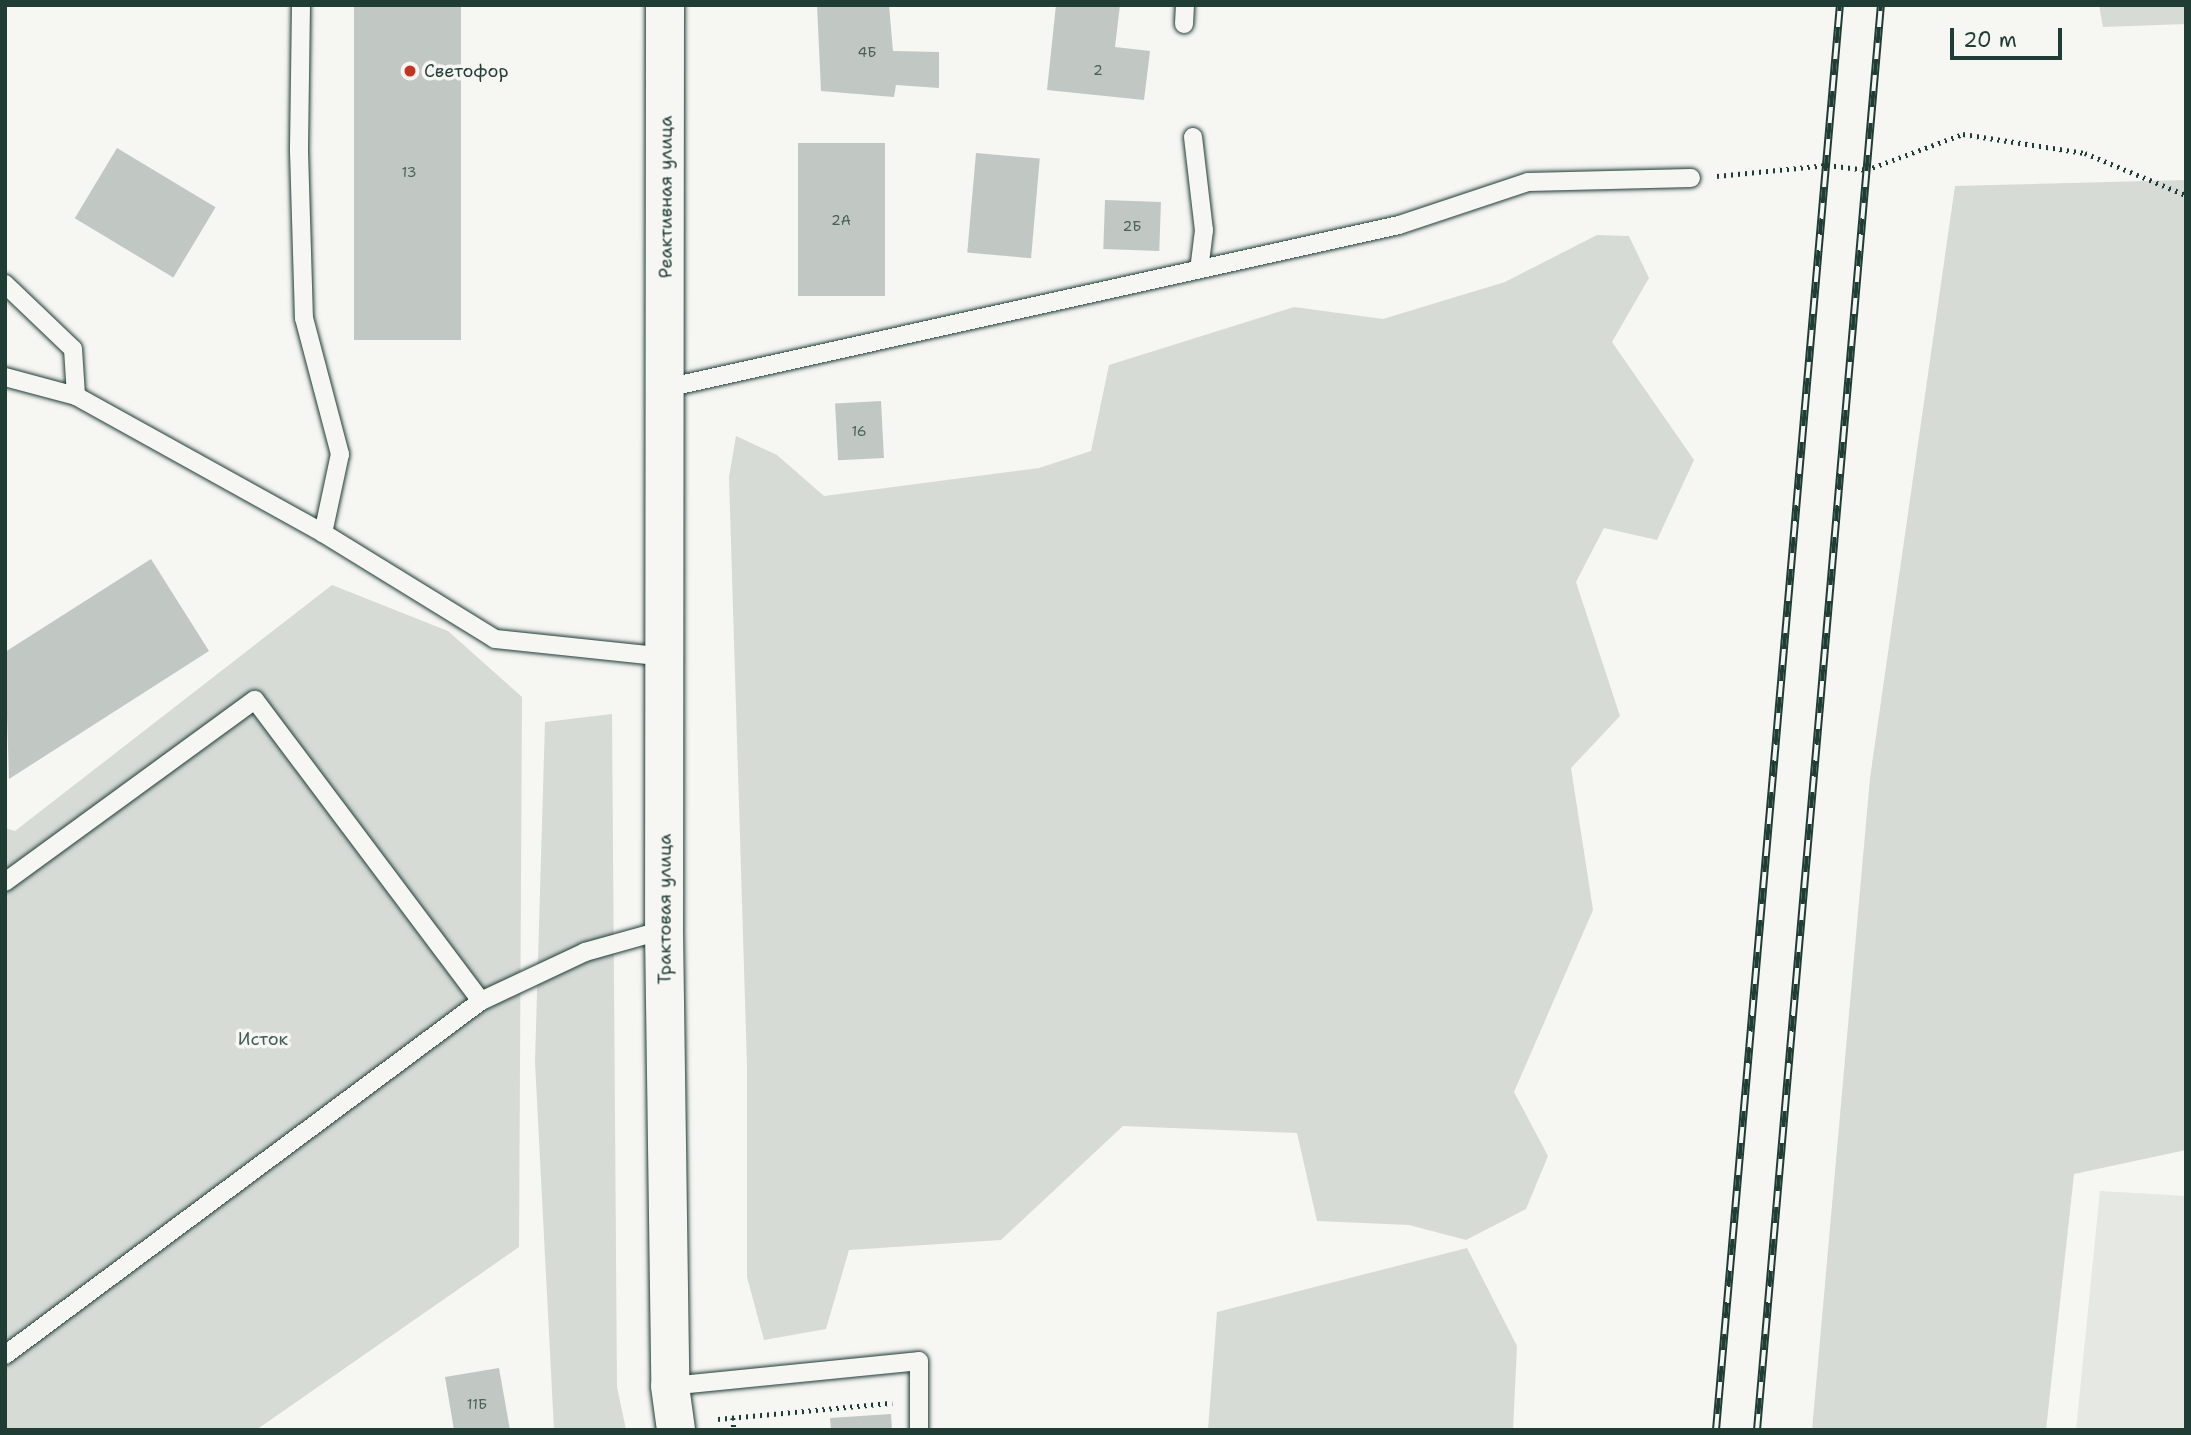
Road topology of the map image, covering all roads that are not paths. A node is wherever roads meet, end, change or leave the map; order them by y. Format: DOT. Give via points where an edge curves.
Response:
graph roads {
  1 [pos="301,5"];
  2 [pos="665,5"];
  3 [pos="1185,5"];
  4 [pos="1184,24"];
  5 [pos="1193,137"];
  6 [pos="1691,178"];
  7 [pos="1199,269"];
  8 [pos="5,284"];
  9 [pos="5,377"];
  10 [pos="666,388"];
  11 [pos="76,396"];
  12 [pos="323,533"];
  13 [pos="667,657"];
  14 [pos="5,882"];
  15 [pos="664,930"];
  16 [pos="481,1001"];
  17 [pos="5,1355"];
  18 [pos="670,1386"];
  19 [pos="676,1430"];
  20 [pos="919,1430"];
  1 -- 12 [label="lane" via="304,318 340,454"];
  2 -- 10 [label="main road, Реактивная улица"];
  3 -- 4 [label="lane"];
  5 -- 7 [label="lane" via="1204,230"];
  6 -- 7 [label="lane" via="1528,182 1399,225"];
  7 -- 10 [label="lane"];
  8 -- 11 [label="lane" via="73,349"];
  9 -- 11 [label="lane"];
  10 -- 13 [label="main road, Трактовая улица"];
  11 -- 12 [label="lane"];
  12 -- 13 [label="lane" via="495,639"];
  13 -- 15 [label="main road, Трактовая улица"];
  14 -- 16 [label="lane" via="255,700"];
  15 -- 16 [label="lane" via="585,952"];
  15 -- 18 [label="main road, Трактовая улица"];
  16 -- 17 [label="lane"];
  18 -- 19 [label="main road, Трактовая улица"];
  18 -- 20 [label="lane" via="919,1361"];
}
